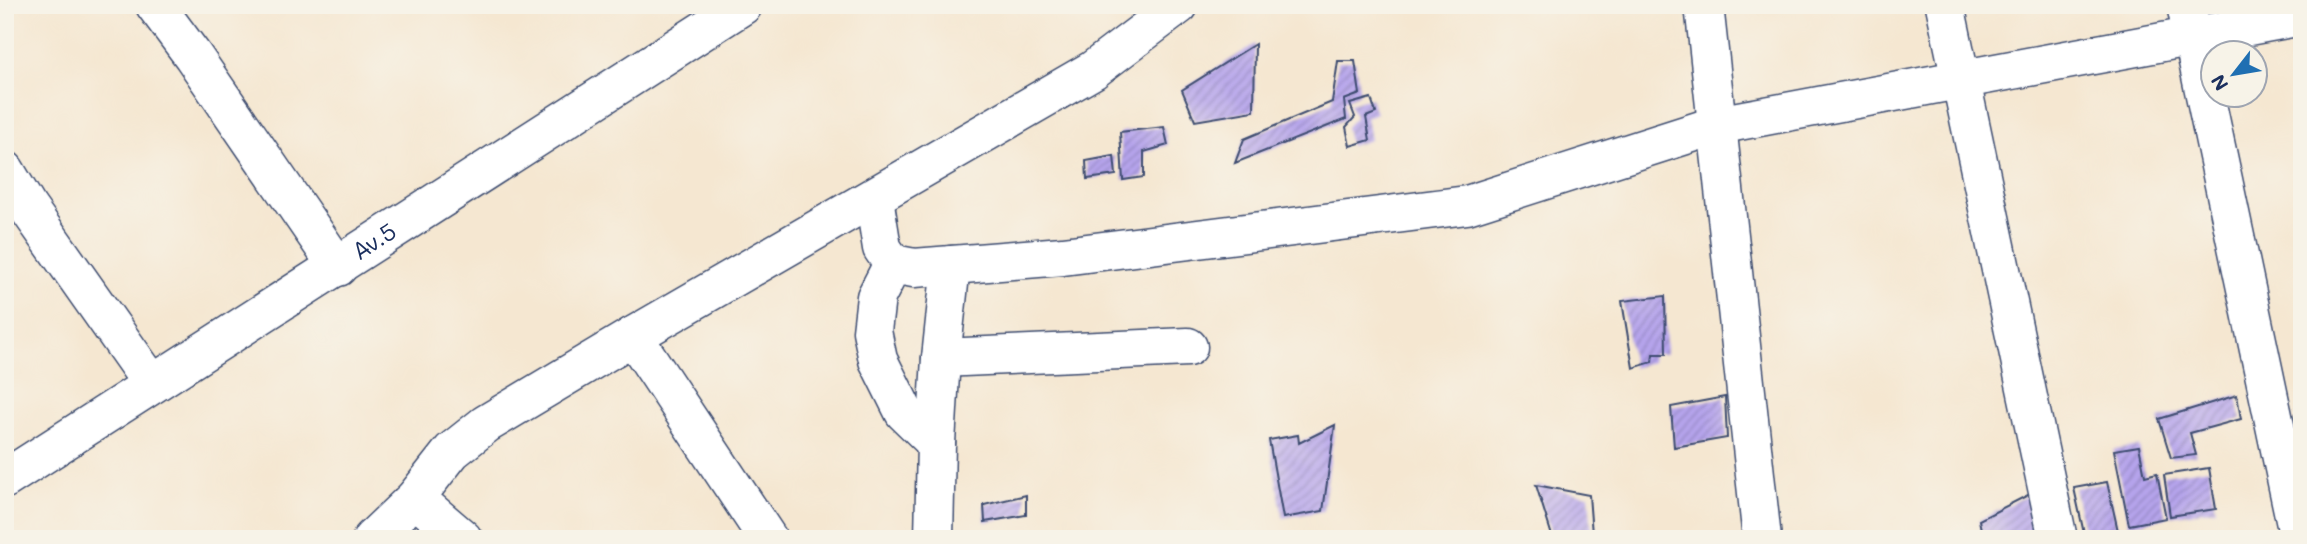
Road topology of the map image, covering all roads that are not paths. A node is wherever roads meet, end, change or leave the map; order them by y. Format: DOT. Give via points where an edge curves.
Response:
graph roads {
  1 [pos="155,5"];
  2 [pos="744,5"];
  3 [pos="1179,5"];
  4 [pos="1704,5"];
  5 [pos="1945,5"];
  6 [pos="2302,16"];
  7 [pos="2190,21"];
  8 [pos="1961,80"];
  9 [pos="1717,125"];
  10 [pos="5,170"];
  11 [pos="874,198"];
  12 [pos="893,264"];
  13 [pos="951,265"];
  14 [pos="338,268"];
  15 [pos="633,336"];
  16 [pos="1188,347"];
  17 [pos="941,358"];
  18 [pos="152,384"];
  19 [pos="936,443"];
  20 [pos="5,479"];
  21 [pos="415,498"];
  22 [pos="372,539"];
  23 [pos="463,539"];
  24 [pos="768,539"];
  25 [pos="934,539"];
  26 [pos="1762,539"];
  27 [pos="2058,539"];
  28 [pos="2301,539"];
  1 -- 14 [label="street"];
  2 -- 14 [label="street, Av.5"];
  3 -- 11 [label="street" via="1093,70"];
  4 -- 9 [label="street"];
  5 -- 8 [label="street"];
  6 -- 7 [label="street"];
  7 -- 8 [label="street"];
  7 -- 28 [label="street"];
  8 -- 9 [label="street"];
  8 -- 27 [label="street"];
  9 -- 13 [label="street" via="1467,205 1063,256"];
  9 -- 26 [label="street"];
  10 -- 18 [label="street"];
  11 -- 12 [label="street" via="882,248"];
  11 -- 15 [label="street"];
  12 -- 13 [label="street" via="914,268"];
  12 -- 19 [label="street" via="876,297 872,331 878,360 904,412"];
  13 -- 17 [label="street"];
  14 -- 18 [label="street, Av.5"];
  15 -- 21 [label="street" via="486,424 452,452"];
  15 -- 24 [label="street"];
  16 -- 17 [label="street"];
  17 -- 19 [label="street"];
  18 -- 20 [label="street, Av.5"];
  19 -- 25 [label="street"];
  21 -- 22 [label="street"];
  21 -- 23 [label="street"];
}
